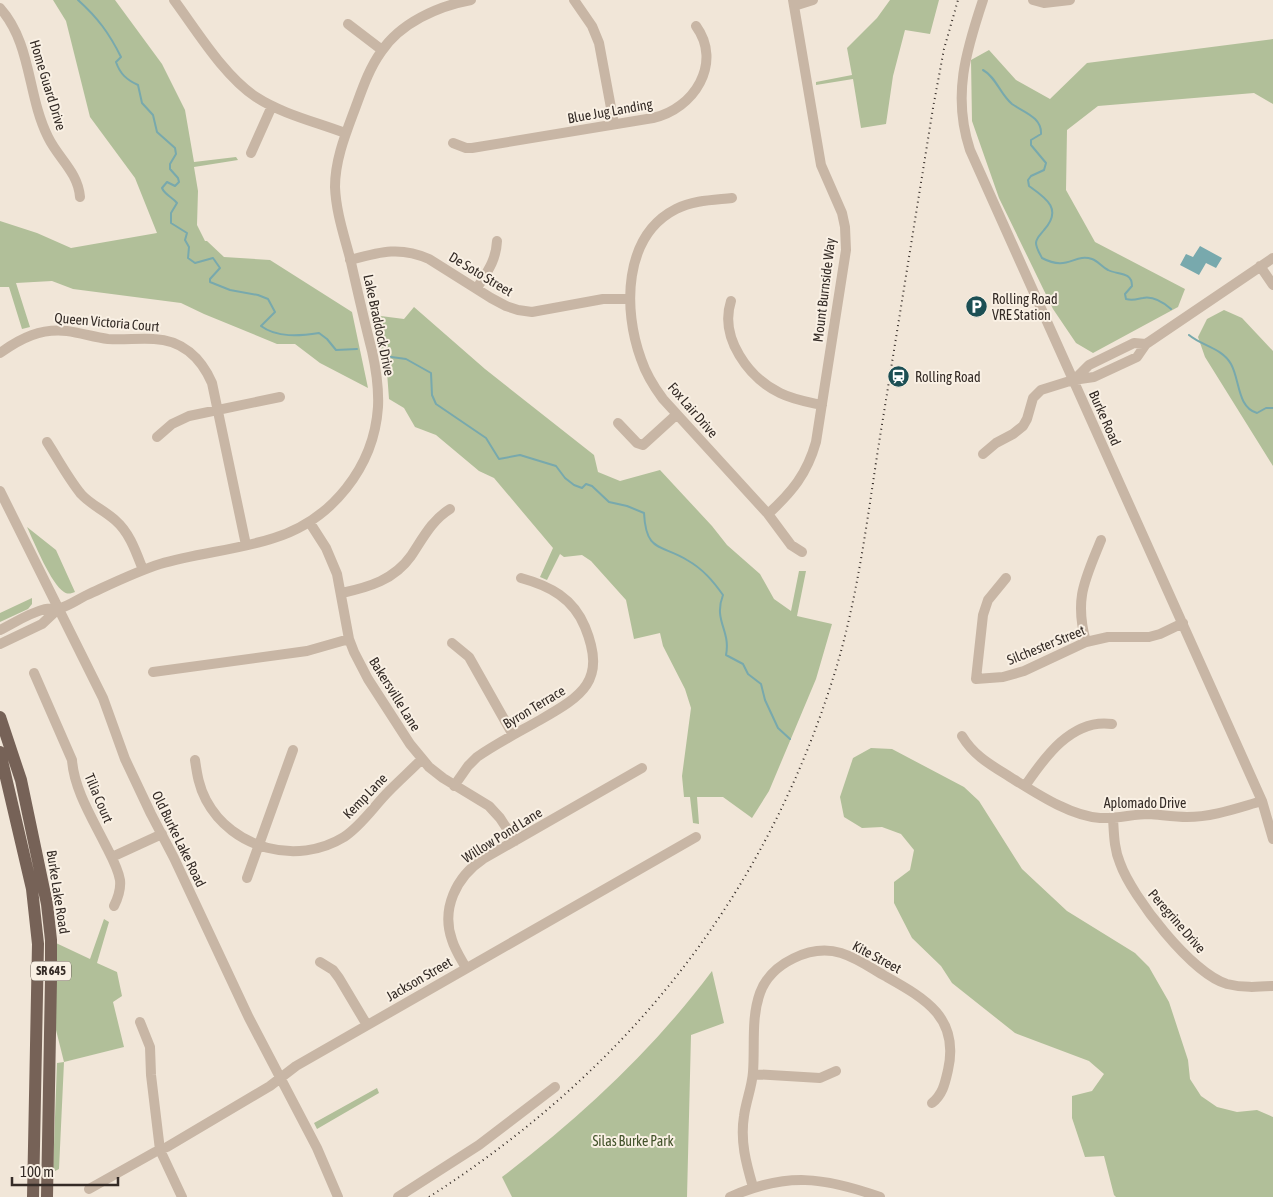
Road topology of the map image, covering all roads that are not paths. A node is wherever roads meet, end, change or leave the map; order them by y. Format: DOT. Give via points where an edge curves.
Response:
graph roads {
  1 [pos="174,0"];
  2 [pos="471,0"];
  3 [pos="574,0"];
  4 [pos="813,0"];
  5 [pos="983,0"];
  6 [pos="1033,0"];
  7 [pos="1070,0"];
  8 [pos="794,3"];
  9 [pos="0,8"];
  10 [pos="348,24"];
  11 [pos="696,26"];
  12 [pos="382,50"];
  13 [pos="272,106"];
  14 [pos="614,124"];
  15 [pos="345,133"];
  16 [pos="453,143"];
  17 [pos="251,153"];
  18 [pos="80,196"];
  19 [pos="732,198"];
  20 [pos="497,241"];
  21 [pos="1273,258"];
  22 [pos="350,260"];
  23 [pos="1260,266"];
  24 [pos="1273,286"];
  25 [pos="477,288"];
  26 [pos="630,299"];
  27 [pos="731,301"];
  28 [pos="0,353"];
  29 [pos="1073,380"];
  30 [pos="280,397"];
  31 [pos="822,405"];
  32 [pos="218,410"];
  33 [pos="676,415"];
  34 [pos="618,423"];
  35 [pos="157,437"];
  36 [pos="47,442"];
  37 [pos="983,454"];
  38 [pos="0,491"];
  39 [pos="450,509"];
  40 [pos="768,514"];
  41 [pos="310,523"];
  42 [pos="1101,540"];
  43 [pos="246,545"];
  44 [pos="802,552"];
  45 [pos="143,570"];
  46 [pos="521,578"];
  47 [pos="1006,578"];
  48 [pos="342,593"];
  49 [pos="60,608"];
  50 [pos="1183,623"];
  51 [pos="0,630"];
  52 [pos="349,639"];
  53 [pos="1086,642"];
  54 [pos="452,643"];
  55 [pos="0,644"];
  56 [pos="153,672"];
  57 [pos="34,673"];
  58 [pos="0,717"];
  59 [pos="1112,724"];
  60 [pos="513,735"];
  61 [pos="962,736"];
  62 [pos="293,750"];
  63 [pos="0,752"];
  64 [pos="422,759"];
  65 [pos="195,760"];
  66 [pos="642,768"];
  67 [pos="454,786"];
  68 [pos="1025,786"];
  69 [pos="1262,801"];
  70 [pos="1113,818"];
  71 [pos="162,834"];
  72 [pos="696,837"];
  73 [pos="1273,839"];
  74 [pos="515,841"];
  75 [pos="259,846"];
  76 [pos="112,857"];
  77 [pos="247,878"];
  78 [pos="114,906"];
  79 [pos="320,962"];
  80 [pos="466,968"];
  81 [pos="1273,986"];
  82 [pos="140,1022"];
  83 [pos="367,1026"];
  84 [pos="836,1071"];
  85 [pos="753,1074"];
  86 [pos="280,1078"];
  87 [pos="555,1087"];
  88 [pos="932,1103"];
  89 [pos="160,1150"];
  90 [pos="753,1187"];
  91 [pos="89,1189"];
  92 [pos="33,1197"];
  93 [pos="47,1197"];
  94 [pos="182,1197"];
  95 [pos="338,1197"];
  96 [pos="398,1197"];
  97 [pos="730,1197"];
  98 [pos="880,1197"];
  1 -- 13 [label="street" via="233,78"];
  2 -- 12 [label="street, Lake Braddock Drive" via="443,6 418,18"];
  3 -- 14 [label="street" via="599,43"];
  4 -- 8 [label="street"];
  5 -- 29 [label="street, Burke Road" via="962,76 961,107 966,138"];
  6 -- 7 [label="street" via="1044,3"];
  8 -- 31 [label="street, Mount Burnside Way" via="822,165 842,213 846,241"];
  9 -- 18 [label="street, Home Guard Drive" via="21,42 44,128 76,178"];
  10 -- 12 [label="street"];
  11 -- 14 [label="street, Blue Jug Landing" via="707,55 704,73 695,91 670,112"];
  12 -- 15 [label="street, Lake Braddock Drive"];
  13 -- 15 [label="street"];
  13 -- 17 [label="street"];
  14 -- 16 [label="street, Blue Jug Landing" via="472,148"];
  15 -- 22 [label="street, Lake Braddock Drive" via="338,159 336,187"];
  19 -- 26 [label="street, Fox Lair Drive" via="688,204 657,222 639,251"];
  20 -- 25 [label="street" via="493,262"];
  21 -- 23 [label="street"];
  22 -- 25 [label="street, De Soto Street" via="386,251 410,252 429,259"];
  22 -- 41 [label="street, Lake Braddock Drive" via="376,372 377,418 369,448 356,475 338,498"];
  23 -- 24 [label="street"];
  23 -- 29 [label="street" via="1146,344 1136,357 1094,377"];
  25 -- 26 [label="street, De Soto Street" via="506,306 532,312 603,299"];
  26 -- 33 [label="street, Fox Lair Drive" via="633,330 641,360 654,387"];
  27 -- 31 [label="street" via="728,318 732,338 741,358 753,373 782,394"];
  28 -- 32 [label="street, Queen Victoria Court" via="24,337 49,331 110,339 166,341 190,352 202,365 212,382"];
  29 -- 37 [label="street" via="1037,392 1023,426"];
  29 -- 50 [label="street, Burke Road"];
  30 -- 32 [label="street"];
  31 -- 40 [label="street, Mount Burnside Way" via="816,442 808,465 794,489"];
  32 -- 35 [label="street" via="179,420"];
  32 -- 43 [label="street, Queen Victoria Court"];
  33 -- 34 [label="street" via="643,445"];
  33 -- 40 [label="street, Fox Lair Drive"];
  36 -- 45 [label="street" via="81,494 125,530"];
  38 -- 49 [label="street, Old Burke Lake Road"];
  39 -- 48 [label="street" via="434,522 410,558 396,572 373,585"];
  40 -- 44 [label="street, Fox Lair Drive" via="791,546"];
  41 -- 43 [label="street, Lake Braddock Drive" via="276,538"];
  41 -- 48 [label="street, Bakersville Lane" via="326,548"];
  42 -- 53 [label="street" via="1081,597"];
  43 -- 45 [label="street, Lake Braddock Drive"];
  45 -- 49 [label="street, Lake Braddock Drive"];
  46 -- 60 [label="street, Byron Terrace" via="550,588 574,608 588,634 593,664 588,683 572,702"];
  47 -- 53 [label="street, Silchester Street" via="988,600 983,615 976,680 1003,678 1024,671"];
  48 -- 52 [label="street, Bakersville Lane"];
  49 -- 51 [label="street, Lake Braddock Drive" via="37,612"];
  49 -- 55 [label="street, Lake Braddock Drive" via="42,624"];
  49 -- 71 [label="street, Old Burke Lake Road" via="103,698 125,759"];
  50 -- 53 [label="street, Silchester Street" via="1149,637 1108,637"];
  50 -- 69 [label="street, Burke Road"];
  52 -- 56 [label="street" via="307,651"];
  52 -- 64 [label="street, Bakersville Lane" via="368,679"];
  54 -- 60 [label="street" via="469,657"];
  57 -- 76 [label="street, Tilia Court" via="72,760 79,788"];
  58 -- 93 [label="main road, Burke Lake Road / SR 645" via="21,780 48,904 51,979"];
  59 -- 68 [label="street" via="1090,725 1066,738 1042,761"];
  60 -- 67 [label="street, Byron Terrace" via="473,761"];
  61 -- 68 [label="street, Aplomado Drive" via="980,758"];
  62 -- 75 [label="street"];
  63 -- 92 [label="main road, Burke Lake Road / SR 645" via="32,889 38,944"];
  64 -- 67 [label="street, Bakersville Lane"];
  64 -- 75 [label="street, Kemp Lane" via="359,825 337,841 295,852"];
  65 -- 75 [label="street, Kemp Lane" via="201,789 215,815 236,834"];
  66 -- 74 [label="street, Willow Pond Lane"];
  67 -- 74 [label="street, Bakersville Lane" via="489,806"];
  68 -- 70 [label="street, Aplomado Drive" via="1074,811 1097,818"];
  69 -- 70 [label="street, Aplomado Drive" via="1209,816 1148,814"];
  69 -- 73 [label="street, Burke Road"];
  70 -- 81 [label="street, Peregrine Drive" via="1115,849 1125,877 1165,932 1197,965 1216,979 1245,988"];
  71 -- 76 [label="street"];
  71 -- 86 [label="street, Old Burke Lake Road"];
  72 -- 80 [label="street, Jackson Street"];
  74 -- 80 [label="street, Willow Pond Lane" via="471,868 453,895 449,931"];
  75 -- 77 [label="street"];
  76 -- 78 [label="street, Tilia Court" via="120,880 119,896"];
  79 -- 83 [label="street" via="339,978"];
  80 -- 83 [label="street, Jackson Street"];
  82 -- 89 [label="street" via="150,1047"];
  83 -- 86 [label="street, Jackson Street"];
  84 -- 85 [label="street" via="820,1078"];
  85 -- 88 [label="street, Kite Street" via="755,1012 768,978 781,965 798,956 824,951 840,953 916,994 941,1017 949,1036 951,1056 944,1088"];
  85 -- 90 [label="street, Kite Street" via="742,1138"];
  86 -- 89 [label="street, Jackson Street"];
  86 -- 95 [label="street, Old Burke Lake Road" via="317,1148"];
  87 -- 96 [label="street" via="479,1145"];
  89 -- 91 [label="street, Jackson Street"];
  89 -- 94 [label="street"];
  90 -- 97 [label="street"];
  90 -- 98 [label="street" via="783,1181 825,1181"];
}
